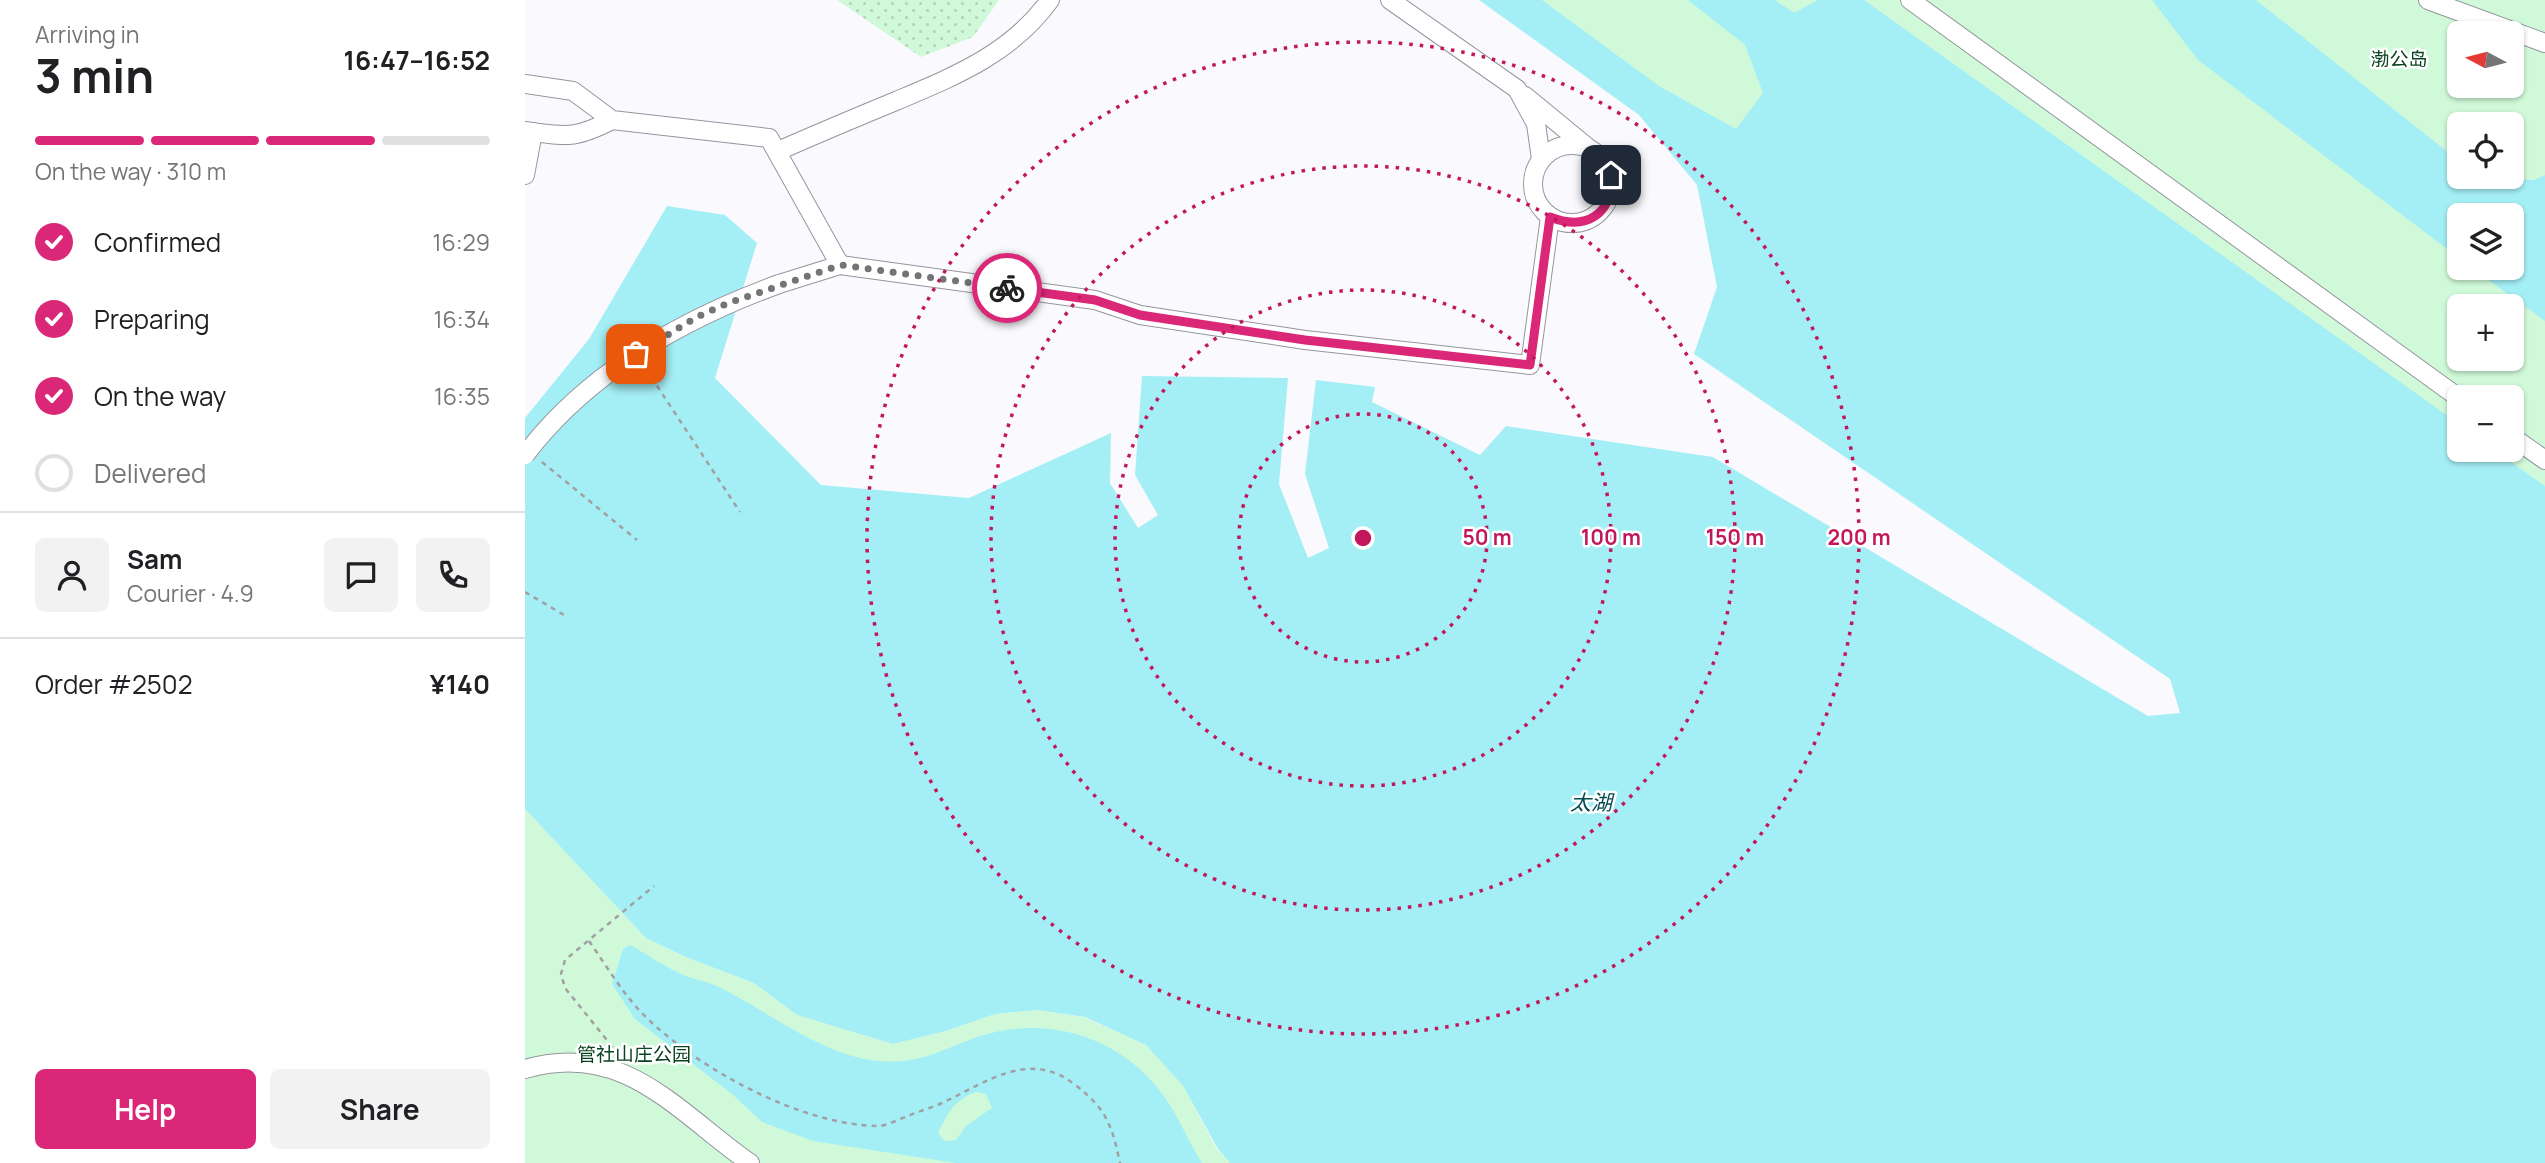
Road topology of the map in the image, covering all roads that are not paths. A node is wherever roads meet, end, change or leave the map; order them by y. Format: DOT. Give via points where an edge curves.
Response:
graph roads {
  1 [pos="1050,0"];
  2 [pos="1390,0"];
  3 [pos="1910,0"];
  4 [pos="2428,0"];
  5 [pos="2545,43"];
  6 [pos="525,84"];
  7 [pos="1517,89"];
  8 [pos="612,120"];
  9 [pos="529,132"];
  10 [pos="1587,147"];
  11 [pos="778,151"];
  12 [pos="1541,159"];
  13 [pos="525,175"];
  14 [pos="1550,217"];
  15 [pos="841,265"];
  16 [pos="2447,389"];
  17 [pos="2524,445"];
  18 [pos="527,453"];
  19 [pos="2545,460"];
  20 [pos="525,1069"];
  21 [pos="750,1163"];
  1 -- 11 [label="street" via="1003,49 964,72"];
  2 -- 7 [label="street"];
  3 -- 16 [label="street"];
  4 -- 5 [label="street"];
  6 -- 8 [label="street" via="573,91"];
  7 -- 10 [label="street"];
  7 -- 12 [label="street" via="1536,124"];
  8 -- 9 [label="street" via="586,134 564,137"];
  8 -- 11 [label="street" via="769,138"];
  9 -- 13 [label="street"];
  10 -- 12 [label="street" via="1566,145"];
  10 -- 14 [label="street" via="1599,155 1611,175 1608,201 1585,221"];
  11 -- 15 [label="street"];
  12 -- 14 [label="street" via="1533,184"];
  14 -- 15 [label="street" via="1530,365 1305,340 1140,315 1095,300"];
  15 -- 18 [label="street, bridge" via="697,317 636,354 578,399"];
  17 -- 19 [label="street"];
  20 -- 21 [label="street" via="596,1062 636,1078"];
}
